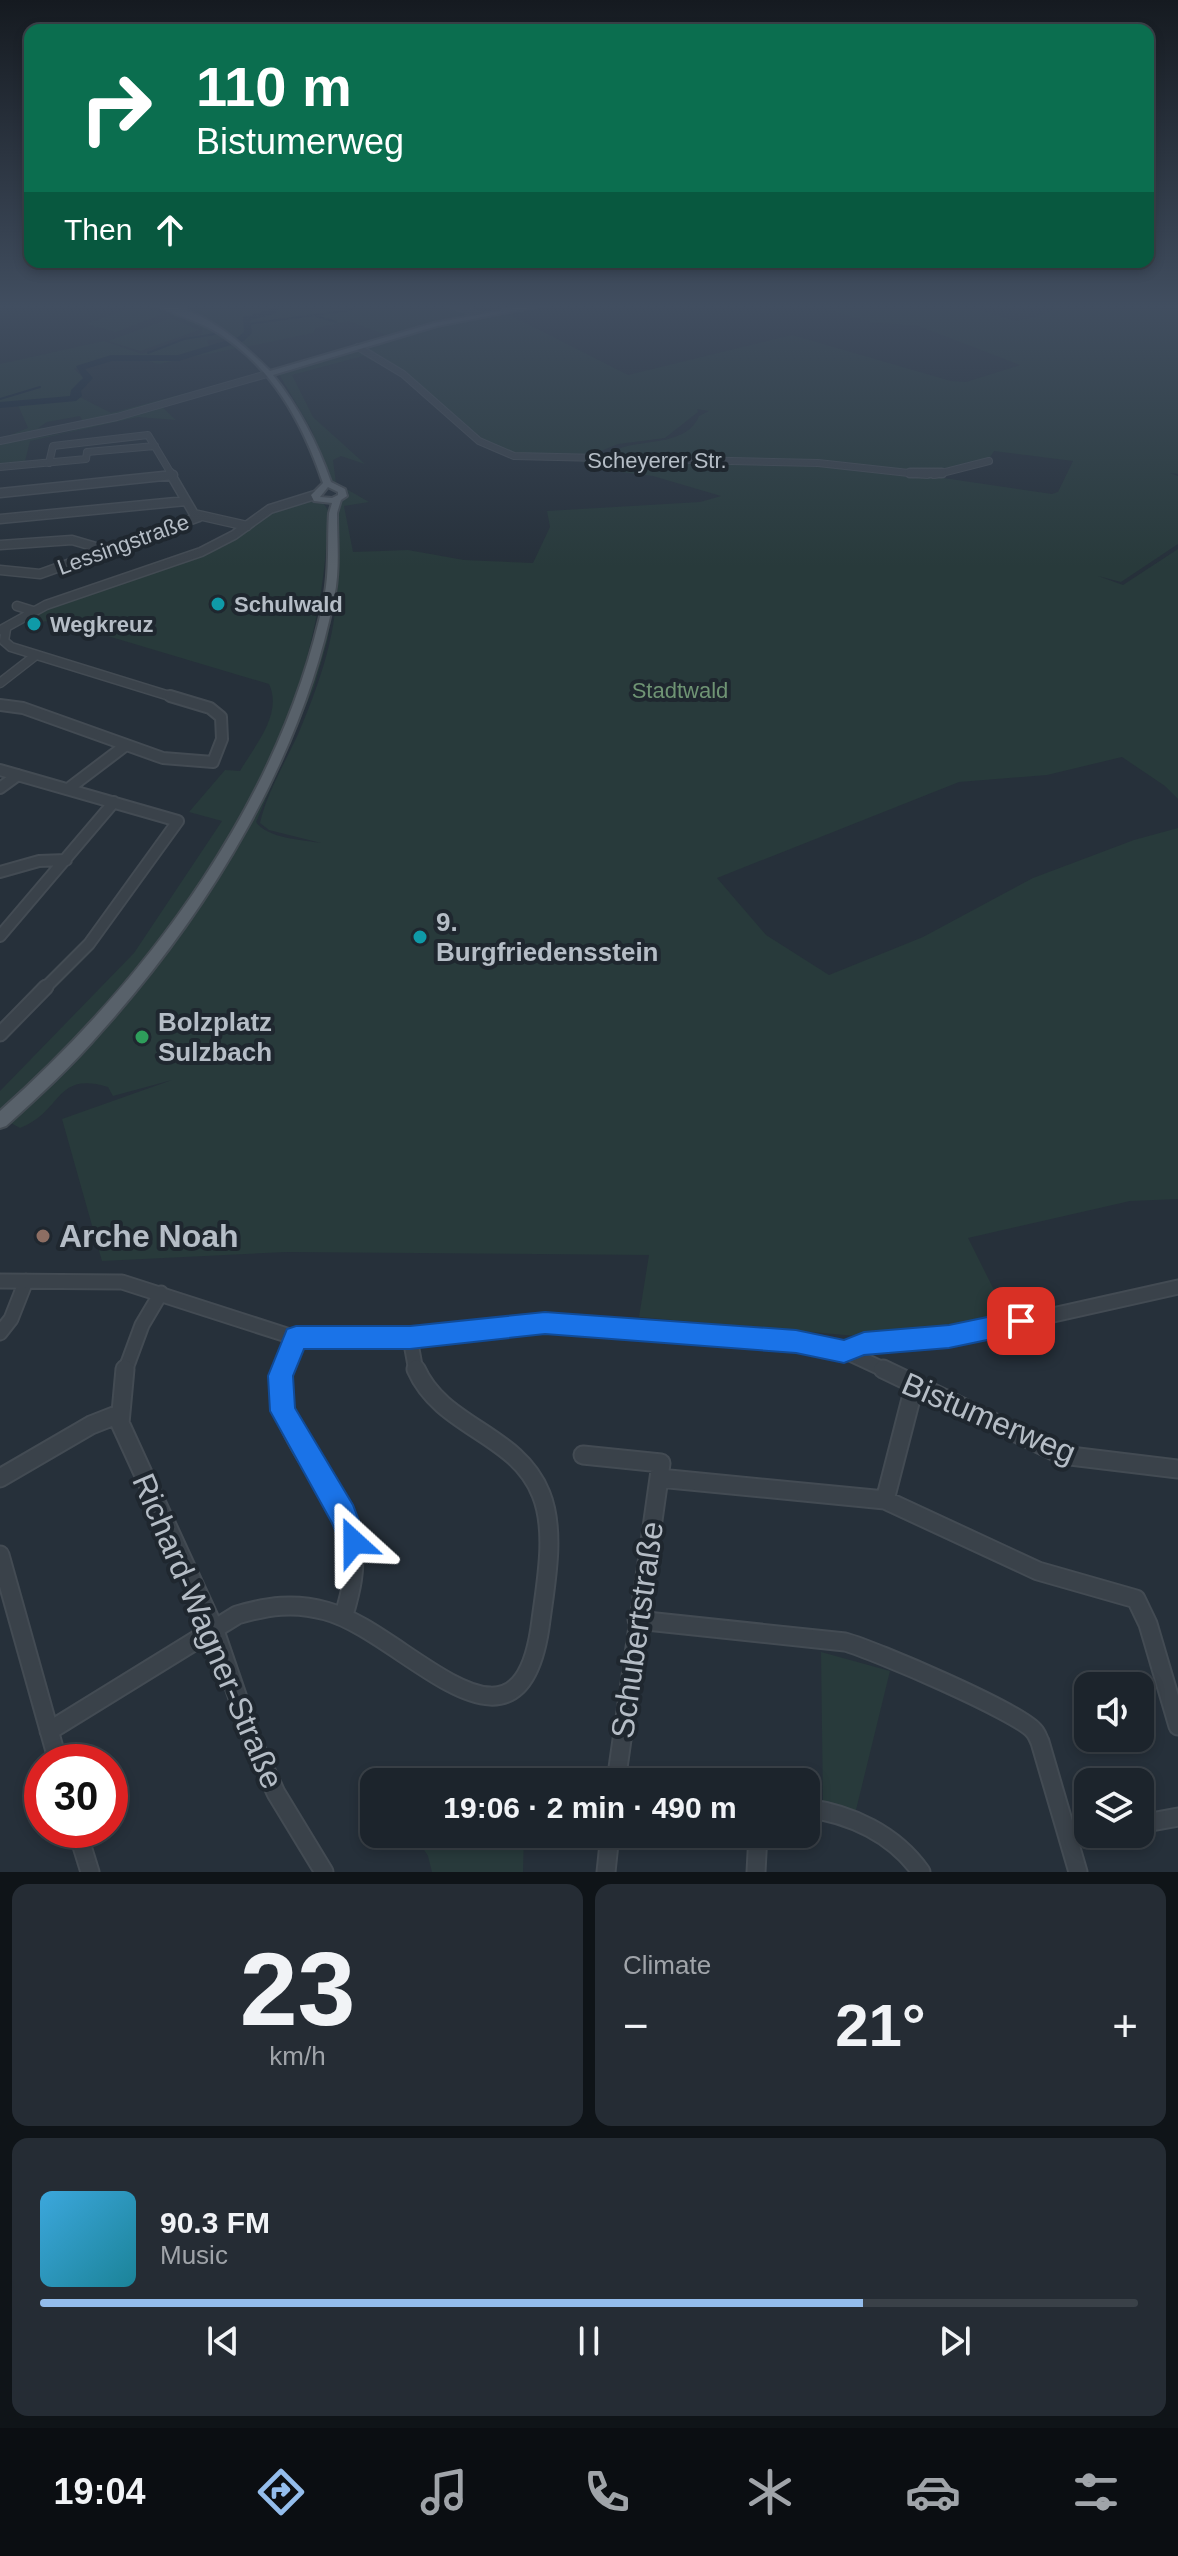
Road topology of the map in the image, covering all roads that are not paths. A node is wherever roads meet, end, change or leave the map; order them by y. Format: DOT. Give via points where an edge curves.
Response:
graph roads {
  1 [pos="203,392"];
  2 [pos="283,392"];
  3 [pos="424,392"];
  4 [pos="140,435"];
  5 [pos="0,441"];
  6 [pos="155,446"];
  7 [pos="131,448"];
  8 [pos="989,461"];
  9 [pos="49,463"];
  10 [pos="0,467"];
  11 [pos="173,475"];
  12 [pos="0,493"];
  13 [pos="320,494"];
  14 [pos="337,495"];
  15 [pos="186,501"];
  16 [pos="333,513"];
  17 [pos="199,517"];
  18 [pos="0,519"];
  19 [pos="247,526"];
  20 [pos="0,545"];
  21 [pos="106,550"];
  22 [pos="0,570"];
  23 [pos="17,606"];
  24 [pos="33,611"];
  25 [pos="3,629"];
  26 [pos="36,655"];
  27 [pos="0,683"];
  28 [pos="0,705"];
  29 [pos="126,745"];
  30 [pos="0,770"];
  31 [pos="18,775"];
  32 [pos="0,788"];
  33 [pos="68,789"];
  34 [pos="114,802"];
  35 [pos="66,860"];
  36 [pos="0,872"];
  37 [pos="0,936"];
  38 [pos="0,1034"];
  39 [pos="0,1121"];
  40 [pos="0,1281"];
  41 [pos="26,1281"];
  42 [pos="1178,1287"];
  43 [pos="161,1293"];
  44 [pos="0,1333"];
  45 [pos="296,1338"];
  46 [pos="410,1338"];
  47 [pos="844,1351"];
  48 [pos="914,1387"];
  49 [pos="119,1414"];
  50 [pos="583,1455"];
  51 [pos="1178,1469"];
  52 [pos="0,1478"];
  53 [pos="659,1478"];
  54 [pos="885,1500"];
  55 [pos="0,1555"];
  56 [pos="344,1615"];
  57 [pos="637,1620"];
  58 [pos="214,1628"];
  59 [pos="1178,1726"];
  60 [pos="49,1731"];
  61 [pos="53,1744"];
  62 [pos="618,1768"];
  63 [pos="820,1810"];
  64 [pos="1178,1817"];
  65 [pos="1154,1821"];
  66 [pos="1074,1822"];
  67 [pos="83,1848"];
  68 [pos="609,1848"];
  69 [pos="757,1848"];
  70 [pos="1079,1848"];
  71 [pos="90,1872"];
  72 [pos="324,1872"];
  73 [pos="606,1872"];
  74 [pos="756,1872"];
  75 [pos="921,1872"];
  76 [pos="1078,1872"];
  1 -- 5 [label="street" via="95,423"];
  2 -- 13 [label="main road" via="310,433"];
  3 -- 8 [label="street, Scheyerer Str." via="479,441 514,456 828,463 932,476"];
  4 -- 6 [label="street" via="148,435"];
  4 -- 7 [label="street"];
  4 -- 9 [label="street" via="53,446"];
  6 -- 7 [label="street"];
  6 -- 11 [label="street"];
  7 -- 9 [label="street"];
  9 -- 10 [label="street"];
  11 -- 12 [label="street"];
  11 -- 15 [label="street"];
  13 -- 14 [label="main road"];
  13 -- 14 [label="main road"];
  13 -- 16 [label="main road"];
  13 -- 19 [label="street" via="270,509"];
  14 -- 16 [label="main road"];
  15 -- 17 [label="street"];
  15 -- 18 [label="street"];
  16 -- 39 [label="main road" via="330,595 306,689 244,822 124,1000"];
  17 -- 19 [label="street"];
  17 -- 21 [label="street, Lessingstraße"];
  19 -- 24 [label="street" via="201,552"];
  20 -- 21 [label="street" via="72,540"];
  21 -- 22 [label="street, Lessingstraße" via="40,574"];
  23 -- 24 [label="street"];
  24 -- 25 [label="street"];
  25 -- 26 [label="street" via="6,645"];
  26 -- 27 [label="street"];
  26 -- 29 [label="street" via="210,708 221,717 222,739 213,762 171,760"];
  28 -- 29 [label="street" via="23,708"];
  29 -- 33 [label="street"];
  30 -- 31 [label="street"];
  31 -- 32 [label="street"];
  31 -- 33 [label="street"];
  33 -- 34 [label="street"];
  34 -- 35 [label="street"];
  34 -- 38 [label="street" via="178,821 89,944"];
  35 -- 36 [label="street"];
  35 -- 37 [label="street"];
  40 -- 41 [label="street, Bistumerweg"];
  41 -- 43 [label="street, Bistumerweg" via="122,1282"];
  41 -- 44 [label="street"];
  42 -- 47 [label="street" via="986,1330 864,1343"];
  43 -- 45 [label="street, Bistumerweg"];
  43 -- 49 [label="street, Richard-Wagner-Straße" via="130,1354"];
  45 -- 46 [label="street, Bistumerweg"];
  45 -- 56 [label="street" via="281,1376 279,1398 349,1527 354,1571"];
  46 -- 47 [label="street, Bistumerweg" via="545,1323 772,1339"];
  46 -- 56 [label="street" via="413,1371 433,1401 520,1458 541,1493 547,1552 533,1656 513,1693 490,1699 476,1696"];
  47 -- 48 [label="street, Bistumerweg"];
  48 -- 51 [label="street, Bistumerweg" via="1062,1455"];
  48 -- 54 [label="street"];
  49 -- 52 [label="street"];
  49 -- 58 [label="street, Richard-Wagner-Straße"];
  50 -- 53 [label="street" via="661,1463"];
  53 -- 54 [label="street"];
  53 -- 57 [label="street, Schubertstraße"];
  54 -- 59 [label="street" via="1053,1579 1136,1599"];
  55 -- 60 [label="street"];
  56 -- 58 [label="street" via="267,1605"];
  57 -- 62 [label="street, Schubertstraße"];
  57 -- 66 [label="street" via="871,1649 1034,1730"];
  58 -- 60 [label="street"];
  58 -- 72 [label="street, Richard-Wagner-Straße" via="258,1755"];
  60 -- 61 [label="street"];
  63 -- 75 [label="street" via="867,1828 909,1855"];
  64 -- 65 [label="street"];
  67 -- 71 [label="street"];
  68 -- 73 [label="street"];
  69 -- 74 [label="street"];
  70 -- 76 [label="street"];
}
